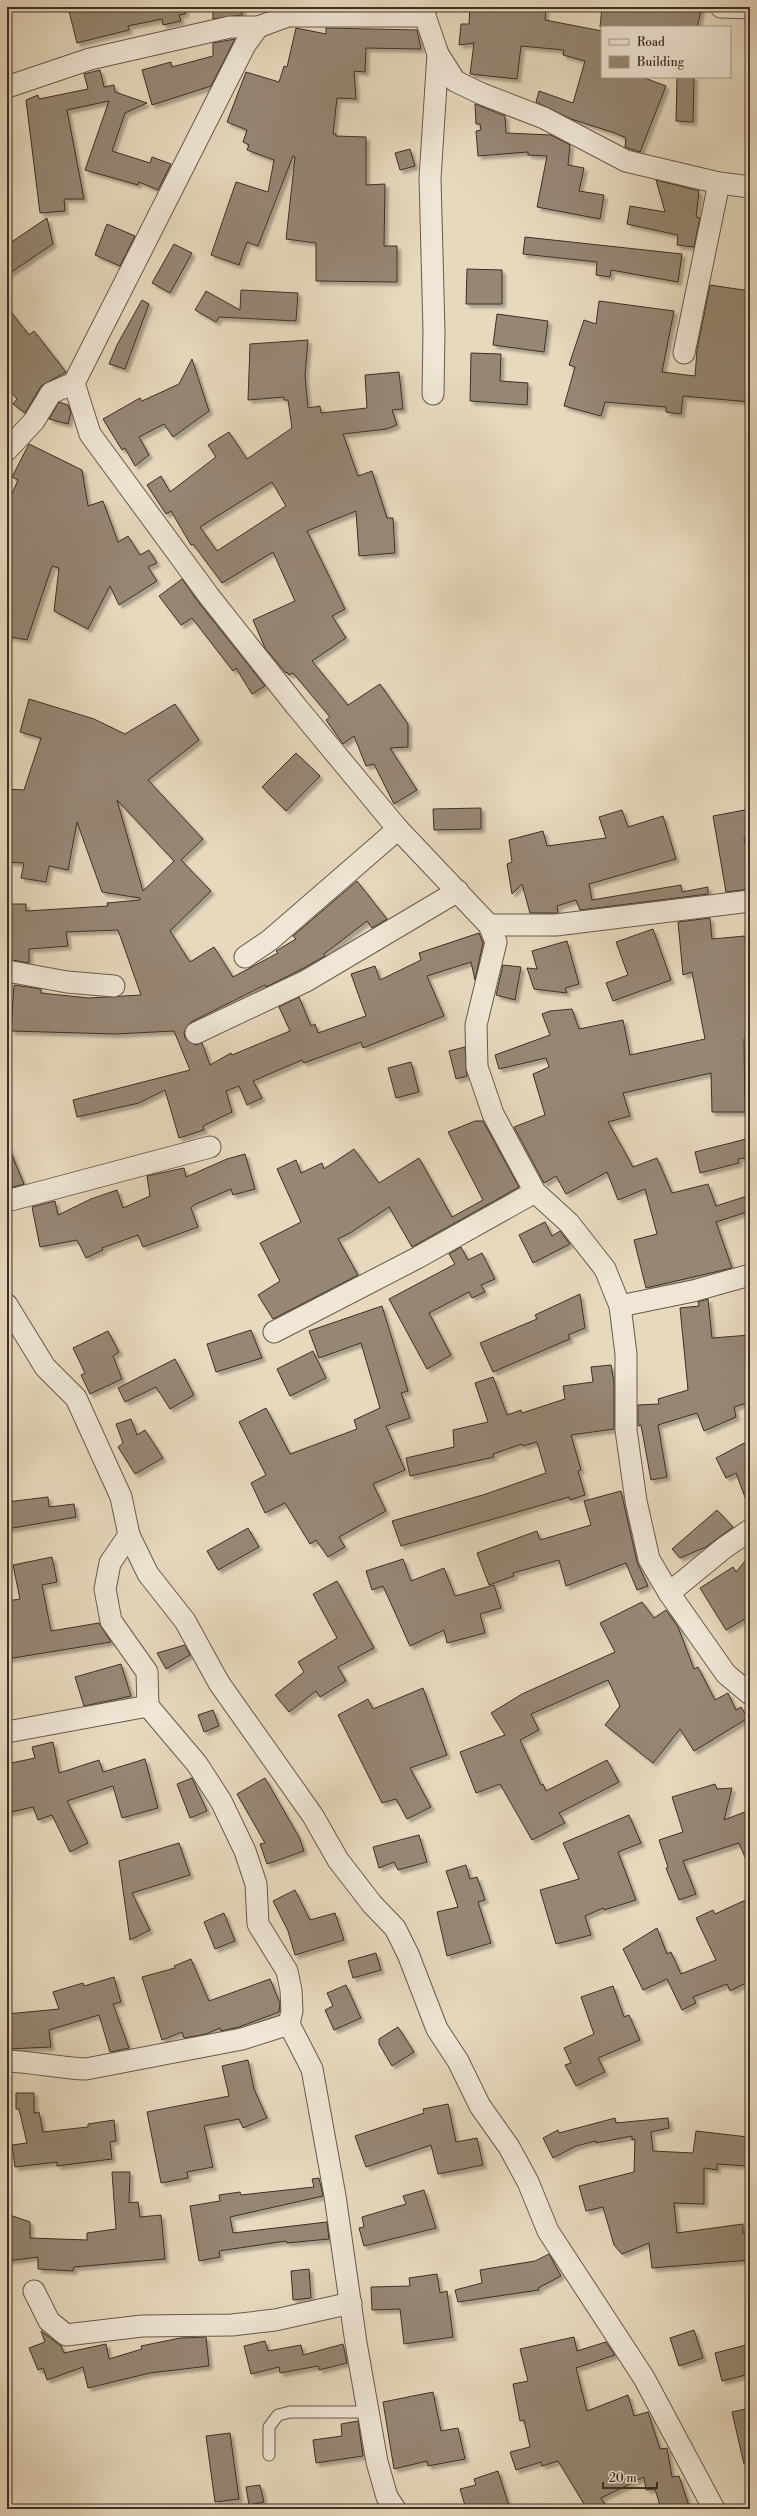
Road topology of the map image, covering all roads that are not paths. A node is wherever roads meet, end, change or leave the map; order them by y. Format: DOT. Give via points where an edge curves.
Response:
graph roads {
  1 [pos="721,7"];
  2 [pos="750,8"];
  3 [pos="425,12"];
  4 [pos="258,27"];
  5 [pos="438,54"];
  6 [pos="7,87"];
  7 [pos="719,183"];
  8 [pos="750,187"];
  9 [pos="684,353"];
  10 [pos="74,383"];
  11 [pos="433,394"];
  12 [pos="7,450"];
  13 [pos="398,829"];
  14 [pos="458,891"];
  15 [pos="750,901"];
  16 [pos="489,925"];
  17 [pos="245,957"];
  18 [pos="7,971"];
  19 [pos="114,986"];
  20 [pos="196,1033"];
  21 [pos="210,1147"];
  22 [pos="535,1192"];
  23 [pos="7,1201"];
  24 [pos="750,1275"];
  25 [pos="7,1305"];
  26 [pos="620,1306"];
  27 [pos="274,1332"];
  28 [pos="750,1530"];
  29 [pos="129,1535"];
  30 [pos="669,1593"];
  31 [pos="750,1694"];
  32 [pos="148,1706"];
  33 [pos="7,1732"];
  34 [pos="289,2024"];
  35 [pos="7,2061"];
  36 [pos="34,2291"];
  37 [pos="351,2303"];
  38 [pos="368,2412"];
  39 [pos="269,2455"];
  40 [pos="395,2509"];
  41 [pos="714,2509"];
  1 -- 2 [label="street"];
  3 -- 4 [label="street" via="288,16"];
  3 -- 5 [label="street"];
  4 -- 6 [label="street" via="230,27 161,42 90,59"];
  4 -- 10 [label="street" via="245,45"];
  5 -- 7 [label="street" via="455,81 544,118 626,161"];
  5 -- 11 [label="street" via="430,178"];
  7 -- 8 [label="street"];
  7 -- 9 [label="street"];
  10 -- 12 [label="street" via="51,393 34,421"];
  10 -- 13 [label="street" via="90,434 209,596"];
  13 -- 14 [label="street"];
  13 -- 17 [label="street" via="270,940"];
  14 -- 16 [label="street"];
  14 -- 20 [label="street" via="306,981"];
  15 -- 16 [label="street" via="556,925"];
  16 -- 22 [label="street" via="496,942 476,1025 477,1067 493,1114"];
  18 -- 19 [label="street" via="67,982"];
  21 -- 23 [label="street"];
  22 -- 26 [label="street" via="569,1223 605,1269"];
  22 -- 27 [label="street" via="417,1258"];
  24 -- 26 [label="street" via="693,1291"];
  25 -- 29 [label="street" via="45,1367 76,1398 121,1497"];
  26 -- 30 [label="street" via="626,1354 626,1430 636,1501 649,1559"];
  28 -- 30 [label="street"];
  29 -- 32 [label="street" via="110,1563 104,1589 111,1621 146,1672"];
  29 -- 41 [label="street" via="148,1574 185,1621 219,1683 312,1816 338,1860 372,1904 395,1928 408,1954 437,2029 458,2061 480,2106 509,2147 548,2231 644,2378"];
  30 -- 31 [label="street" via="726,1674"];
  32 -- 33 [label="street"];
  32 -- 34 [label="street" via="197,1764 221,1801 245,1851 256,1884 258,1924 288,1978 292,2012"];
  34 -- 35 [label="street" via="242,2039 86,2069"];
  34 -- 37 [label="street" via="312,2069"];
  36 -- 37 [label="street" via="49,2321 66,2335 142,2326 232,2325 274,2320"];
  37 -- 38 [label="street"];
  38 -- 39 [label="lane" via="290,2412 278,2415 269,2428"];
  38 -- 40 [label="street" via="377,2462 387,2497"];
}
